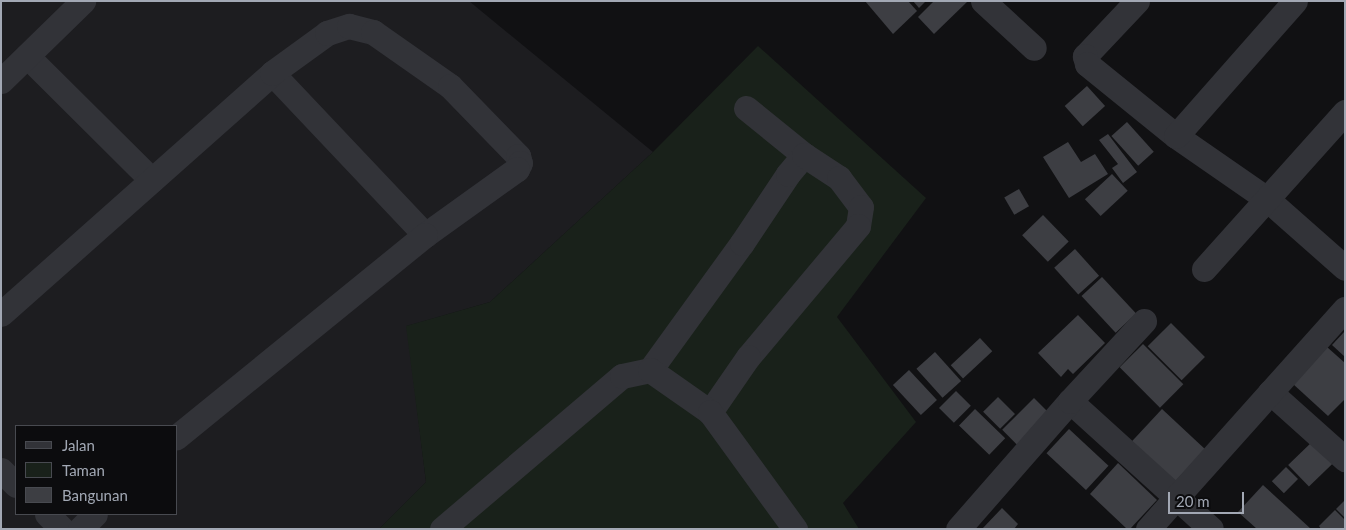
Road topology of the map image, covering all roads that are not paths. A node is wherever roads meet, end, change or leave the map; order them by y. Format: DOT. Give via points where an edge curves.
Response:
graph roads {
  1 [pos="83,1"];
  2 [pos="983,1"];
  3 [pos="1137,1"];
  4 [pos="1295,1"];
  5 [pos="1034,48"];
  6 [pos="26,56"];
  7 [pos="272,73"];
  8 [pos="1,81"];
  9 [pos="746,108"];
  10 [pos="1345,112"];
  11 [pos="1176,136"];
  12 [pos="804,155"];
  13 [pos="152,180"];
  14 [pos="1267,199"];
  15 [pos="425,235"];
  16 [pos="1345,268"];
  17 [pos="1204,270"];
  18 [pos="1345,309"];
  19 [pos="1,314"];
  20 [pos="1144,321"];
  21 [pos="650,370"];
  22 [pos="1270,392"];
  23 [pos="1070,400"];
  24 [pos="710,412"];
  25 [pos="178,435"];
  26 [pos="1345,459"];
  27 [pos="1,470"];
  28 [pos="15,484"];
  29 [pos="1176,497"];
  30 [pos="48,515"];
  31 [pos="94,515"];
  32 [pos="62,529"];
  33 [pos="80,529"];
  34 [pos="442,529"];
  35 [pos="795,529"];
  36 [pos="958,529"];
  37 [pos="1148,529"];
  38 [pos="1211,529"];
  1 -- 6 [label="street"];
  2 -- 5 [label="street"];
  3 -- 11 [label="street" via="1084,60"];
  4 -- 11 [label="street"];
  6 -- 8 [label="street"];
  6 -- 13 [label="street"];
  7 -- 13 [label="street"];
  7 -- 15 [label="street"];
  7 -- 15 [label="street" via="327,33 349,26 373,32 450,86 518,156 520,163 517,169"];
  9 -- 12 [label="street"];
  10 -- 14 [label="street"];
  11 -- 14 [label="street"];
  12 -- 21 [label="street"];
  12 -- 24 [label="street" via="839,178 861,207 858,226 748,357"];
  13 -- 19 [label="street"];
  14 -- 16 [label="street"];
  14 -- 17 [label="street"];
  15 -- 25 [label="street"];
  18 -- 22 [label="street"];
  20 -- 23 [label="street"];
  21 -- 24 [label="street"];
  21 -- 34 [label="street" via="622,376"];
  22 -- 26 [label="street"];
  22 -- 29 [label="street"];
  23 -- 29 [label="street"];
  23 -- 36 [label="street"];
  24 -- 35 [label="street"];
  27 -- 28 [label="street"];
  29 -- 37 [label="street"];
  29 -- 38 [label="street"];
  30 -- 32 [label="street"];
  31 -- 33 [label="street"];
}
